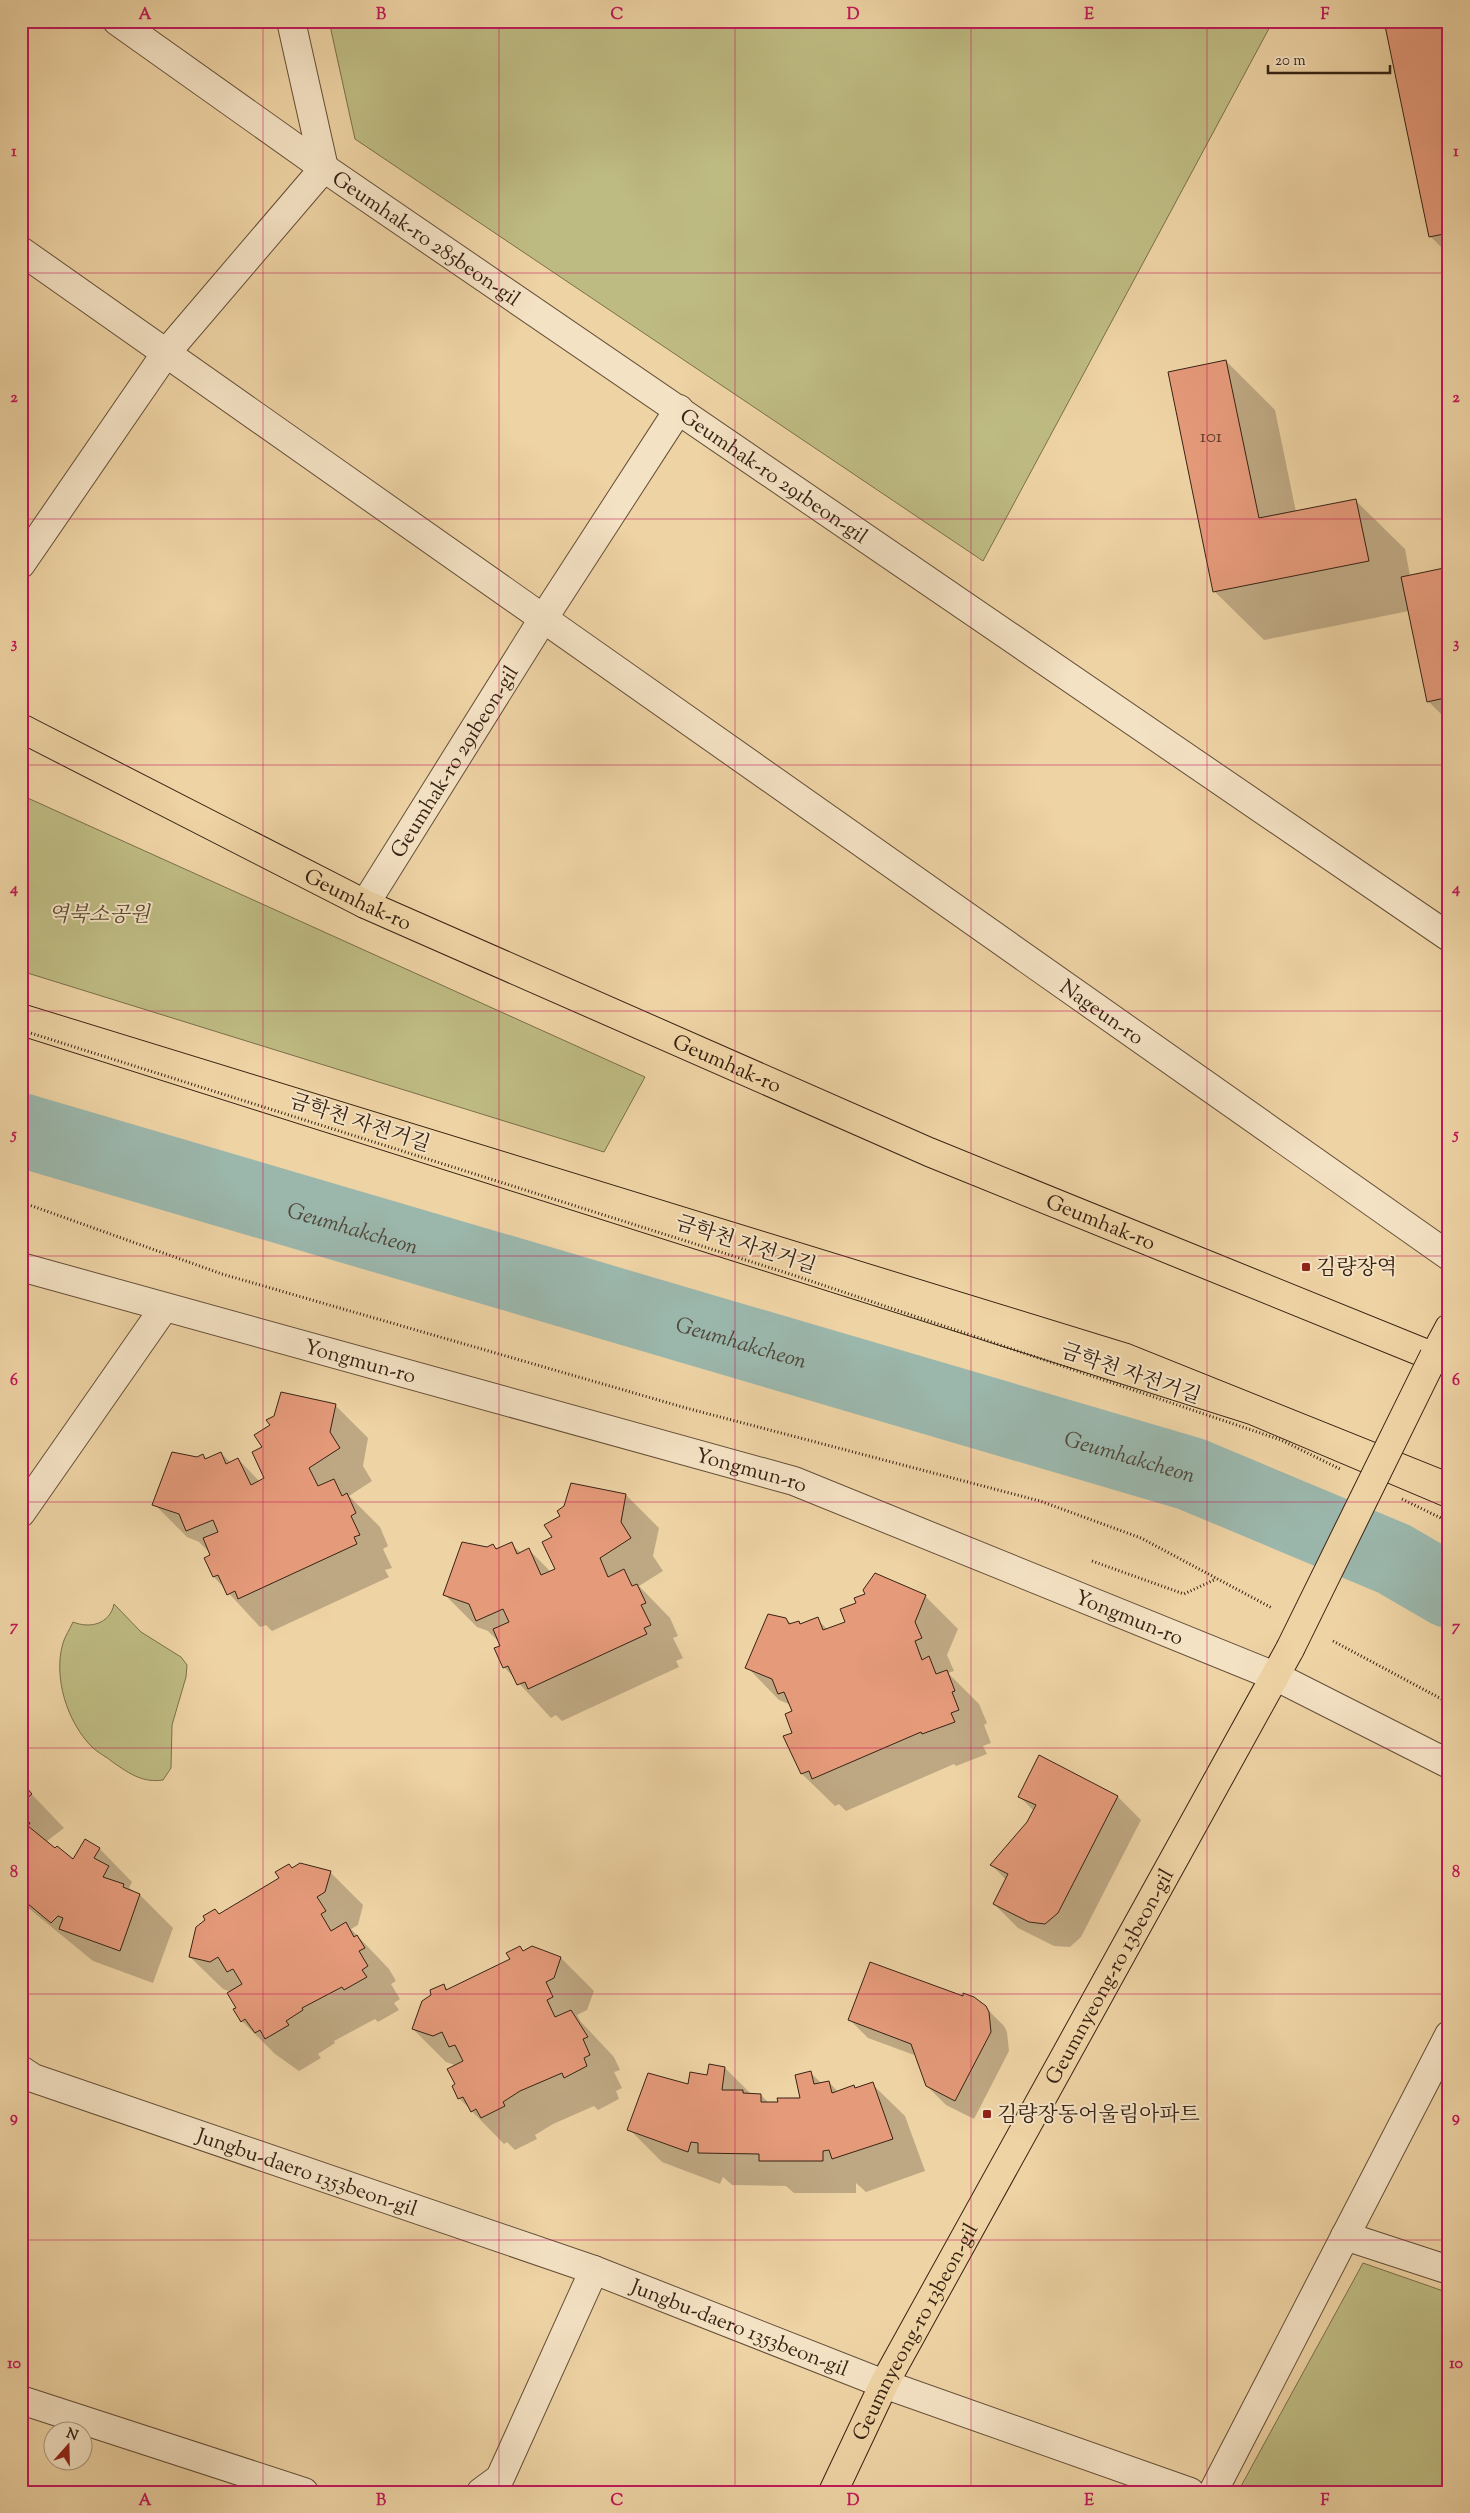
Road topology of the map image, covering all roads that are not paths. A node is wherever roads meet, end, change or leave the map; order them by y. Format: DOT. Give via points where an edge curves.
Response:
graph roads {
  1 [pos="118,21"];
  2 [pos="291,21"];
  3 [pos="324,168"];
  4 [pos="21,250"];
  5 [pos="166,353"];
  6 [pos="679,410"];
  7 [pos="21,564"];
  8 [pos="543,619"];
  9 [pos="21,728"];
  10 [pos="365,904"];
  11 [pos="1449,937"];
  12 [pos="1449,1256"];
  13 [pos="21,1268"];
  14 [pos="164,1308"];
  15 [pos="1449,1328"];
  16 [pos="1441,1360"];
  17 [pos="21,1513"];
  18 [pos="1277,1677"];
  19 [pos="1449,1764"];
  20 [pos="1449,2035"];
  21 [pos="21,2070"];
  22 [pos="1345,2236"];
  23 [pos="594,2270"];
  24 [pos="1449,2270"];
  25 [pos="884,2384"];
  26 [pos="21,2400"];
  27 [pos="304,2492"];
  28 [pos="481,2492"];
  29 [pos="833,2492"];
  30 [pos="1190,2492"];
  31 [pos="1214,2492"];
  1 -- 3 [label="street"];
  2 -- 3 [label="street"];
  3 -- 5 [label="street, Geumhak-ro 285beon-gil"];
  3 -- 6 [label="street, Geumhak-ro 285beon-gil"];
  4 -- 5 [label="street"];
  5 -- 7 [label="street, Geumhak-ro 285beon-gil"];
  5 -- 8 [label="street"];
  6 -- 8 [label="street, Geumhak-ro 291beon-gil"];
  6 -- 11 [label="street, Geumhak-ro 291beon-gil"];
  8 -- 10 [label="street, Geumhak-ro 291beon-gil"];
  8 -- 12 [label="street, Nageun-ro"];
  9 -- 10 [label="main road, Geumhak-ro"];
  10 -- 16 [label="main road, Geumhak-ro" via="929,1152"];
  13 -- 14 [label="street, Yongmun-ro"];
  14 -- 17 [label="street"];
  14 -- 18 [label="street, Yongmun-ro" via="794,1481"];
  15 -- 16 [label="main road"];
  16 -- 18 [label="main road, Geumnyeong-ro 13beon-gil, bridge"];
  18 -- 19 [label="street, Yongmun-ro"];
  18 -- 25 [label="main road, Geumnyeong-ro 13beon-gil"];
  20 -- 22 [label="street"];
  21 -- 23 [label="street, Jungbu-daero 1353beon-gil" via="33,2078"];
  22 -- 24 [label="street"];
  22 -- 31 [label="street"];
  23 -- 25 [label="street, Jungbu-daero 1353beon-gil"];
  23 -- 28 [label="street" via="500,2478"];
  25 -- 29 [label="main road, Geumnyeong-ro 13beon-gil"];
  25 -- 30 [label="street, Jungbu-daero 1353beon-gil"];
  26 -- 27 [label="street"];
}
